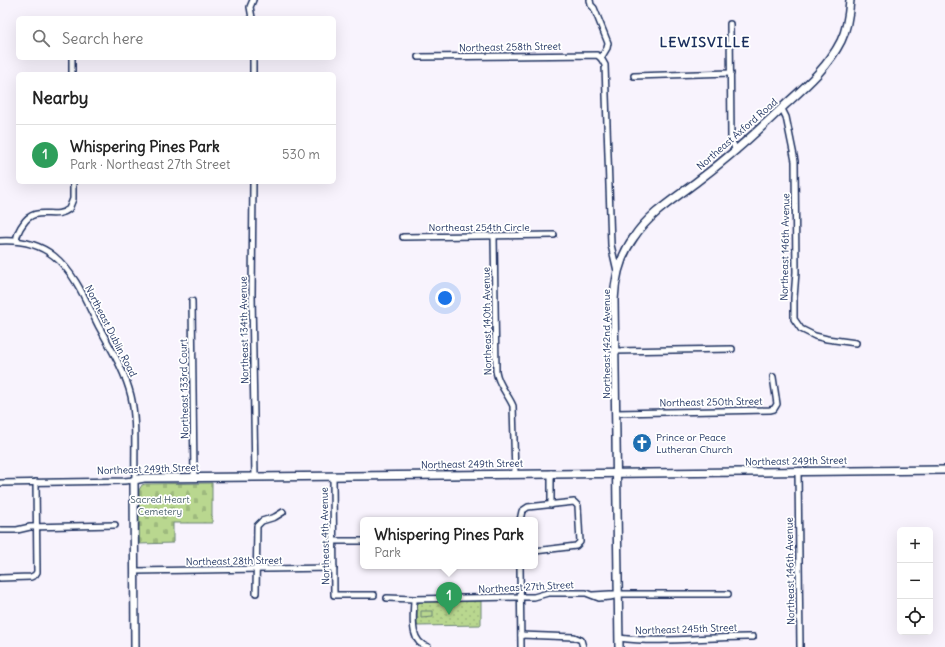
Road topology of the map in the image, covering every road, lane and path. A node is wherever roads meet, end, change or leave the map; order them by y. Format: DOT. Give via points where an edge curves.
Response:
graph roads {
  1 [pos="253,0"];
  2 [pos="590,0"];
  3 [pos="850,0"];
  4 [pos="252,16"];
  5 [pos="730,24"];
  6 [pos="418,57"];
  7 [pos="601,58"];
  8 [pos="72,60"];
  9 [pos="253,60"];
  10 [pos="72,72"];
  11 [pos="253,72"];
  12 [pos="730,72"];
  13 [pos="634,76"];
  14 [pos="782,108"];
  15 [pos="736,151"];
  16 [pos="73,184"];
  17 [pos="253,184"];
  18 [pos="554,235"];
  19 [pos="494,236"];
  20 [pos="403,237"];
  21 [pos="0,240"];
  22 [pos="16,241"];
  23 [pos="618,271"];
  24 [pos="192,301"];
  25 [pos="856,343"];
  26 [pos="732,349"];
  27 [pos="615,351"];
  28 [pos="774,377"];
  29 [pos="616,413"];
  30 [pos="945,470"];
  31 [pos="798,471"];
  32 [pos="551,473"];
  33 [pos="616,473"];
  34 [pos="515,474"];
  35 [pos="333,476"];
  36 [pos="255,477"];
  37 [pos="194,478"];
  38 [pos="134,480"];
  39 [pos="36,482"];
  40 [pos="0,483"];
  41 [pos="551,505"];
  42 [pos="283,512"];
  43 [pos="521,517"];
  44 [pos="116,525"];
  45 [pos="36,526"];
  46 [pos="0,530"];
  47 [pos="360,540"];
  48 [pos="334,541"];
  49 [pos="538,550"];
  50 [pos="334,568"];
  51 [pos="256,569"];
  52 [pos="520,569"];
  53 [pos="135,571"];
  54 [pos="0,578"];
  55 [pos="256,593"];
  56 [pos="618,594"];
  57 [pos="728,594"];
  58 [pos="374,595"];
  59 [pos="521,597"];
  60 [pos="387,598"];
  61 [pos="414,599"];
  62 [pos="521,635"];
  63 [pos="753,637"];
  64 [pos="619,638"];
  65 [pos="135,647"];
  66 [pos="428,647"];
  67 [pos="521,647"];
  68 [pos="583,647"];
  69 [pos="619,647"];
  70 [pos="800,647"];
  1 -- 4 [label="street" via="250,7"];
  2 -- 7 [label="street, Northeast 142nd Avenue" via="608,43"];
  3 -- 14 [label="street, Northeast Axford Road" via="847,24 833,54 819,73"];
  5 -- 12 [label="street"];
  6 -- 7 [label="street, Northeast 258th Street" via="597,55"];
  7 -- 23 [label="street, Northeast 142nd Avenue" via="604,65 611,245"];
  8 -- 10 [label="street"];
  9 -- 11 [label="street"];
  12 -- 13 [label="street"];
  12 -- 15 [label="street" via="731,139"];
  14 -- 15 [label="street, Northeast Axford Road"];
  14 -- 25 [label="street, Northeast 146th Avenue" via="795,161 794,319 801,329 815,336"];
  15 -- 23 [label="street, Northeast Axford Road" via="651,217 626,249"];
  16 -- 22 [label="street" via="72,203 69,209 59,213 30,216 20,227"];
  17 -- 36 [label="street, Northeast 134th Avenue"];
  18 -- 19 [label="street, Northeast 254th Circle"];
  19 -- 20 [label="street, Northeast 254th Circle"];
  19 -- 34 [label="street, Northeast 140th Avenue" via="496,371 500,386 513,406"];
  21 -- 22 [label="street, Northeast Dublin Road"];
  22 -- 38 [label="street, Northeast Dublin Road" via="46,250 71,274 117,361 128,384 134,415"];
  23 -- 27 [label="street, Northeast 142nd Avenue" via="614,300"];
  24 -- 37 [label="street, Northeast 133rd Court"];
  26 -- 27 [label="street"];
  27 -- 29 [label="street, Northeast 142nd Avenue"];
  28 -- 29 [label="street, Northeast 250th Street" via="777,404 770,410"];
  29 -- 33 [label="street, Northeast 142nd Avenue"];
  30 -- 31 [label="street, Northeast 249th Street"];
  31 -- 33 [label="street, Northeast 249th Street"];
  31 -- 70 [label="street, Northeast 146th Avenue"];
  32 -- 33 [label="street, Northeast 249th Street"];
  32 -- 34 [label="street, Northeast 249th Street"];
  32 -- 41 [label="street"];
  33 -- 56 [label="street, Northeast 142nd Avenue"];
  34 -- 35 [label="street, Northeast 249th Street"];
  35 -- 36 [label="street, Northeast 249th Street"];
  35 -- 48 [label="street, Northeast 4th Avenue"];
  36 -- 37 [label="street, Northeast 249th Street"];
  37 -- 38 [label="street, Northeast 249th Street"];
  38 -- 39 [label="street, Northeast 249th Street"];
  38 -- 53 [label="street"];
  39 -- 40 [label="street, Northeast 249th Street"];
  39 -- 45 [label="street"];
  41 -- 43 [label="street" via="528,507 522,511"];
  41 -- 49 [label="street" via="576,503 579,508 580,542 574,546"];
  42 -- 51 [label="street" via="262,520 258,525"];
  44 -- 45 [label="street"];
  45 -- 46 [label="street"];
  45 -- 54 [label="street" via="35,576"];
  47 -- 48 [label="street"];
  48 -- 50 [label="street, Northeast 4th Avenue"];
  50 -- 51 [label="street, Northeast 28th Street"];
  50 -- 58 [label="street, Northeast 4th Avenue" via="334,595"];
  51 -- 53 [label="street, Northeast 28th Street"];
  51 -- 55 [label="street"];
  52 -- 59 [label="street"];
  53 -- 65 [label="street"];
  56 -- 57 [label="street, Northeast 27th Street"];
  56 -- 59 [label="street, Northeast 27th Street" via="548,593"];
  56 -- 64 [label="street, Northeast 142nd Avenue"];
  59 -- 61 [label="street, Northeast 27th Street"];
  59 -- 62 [label="street"];
  60 -- 61 [label="street, Northeast 27th Street"];
  61 -- 66 [label="street" via="415,634 420,643"];
  62 -- 67 [label="street"];
  62 -- 68 [label="street" via="574,637 581,640"];
  63 -- 64 [label="street, Northeast 245th Street" via="668,640"];
  64 -- 69 [label="street, Northeast 142nd Avenue"];
}
